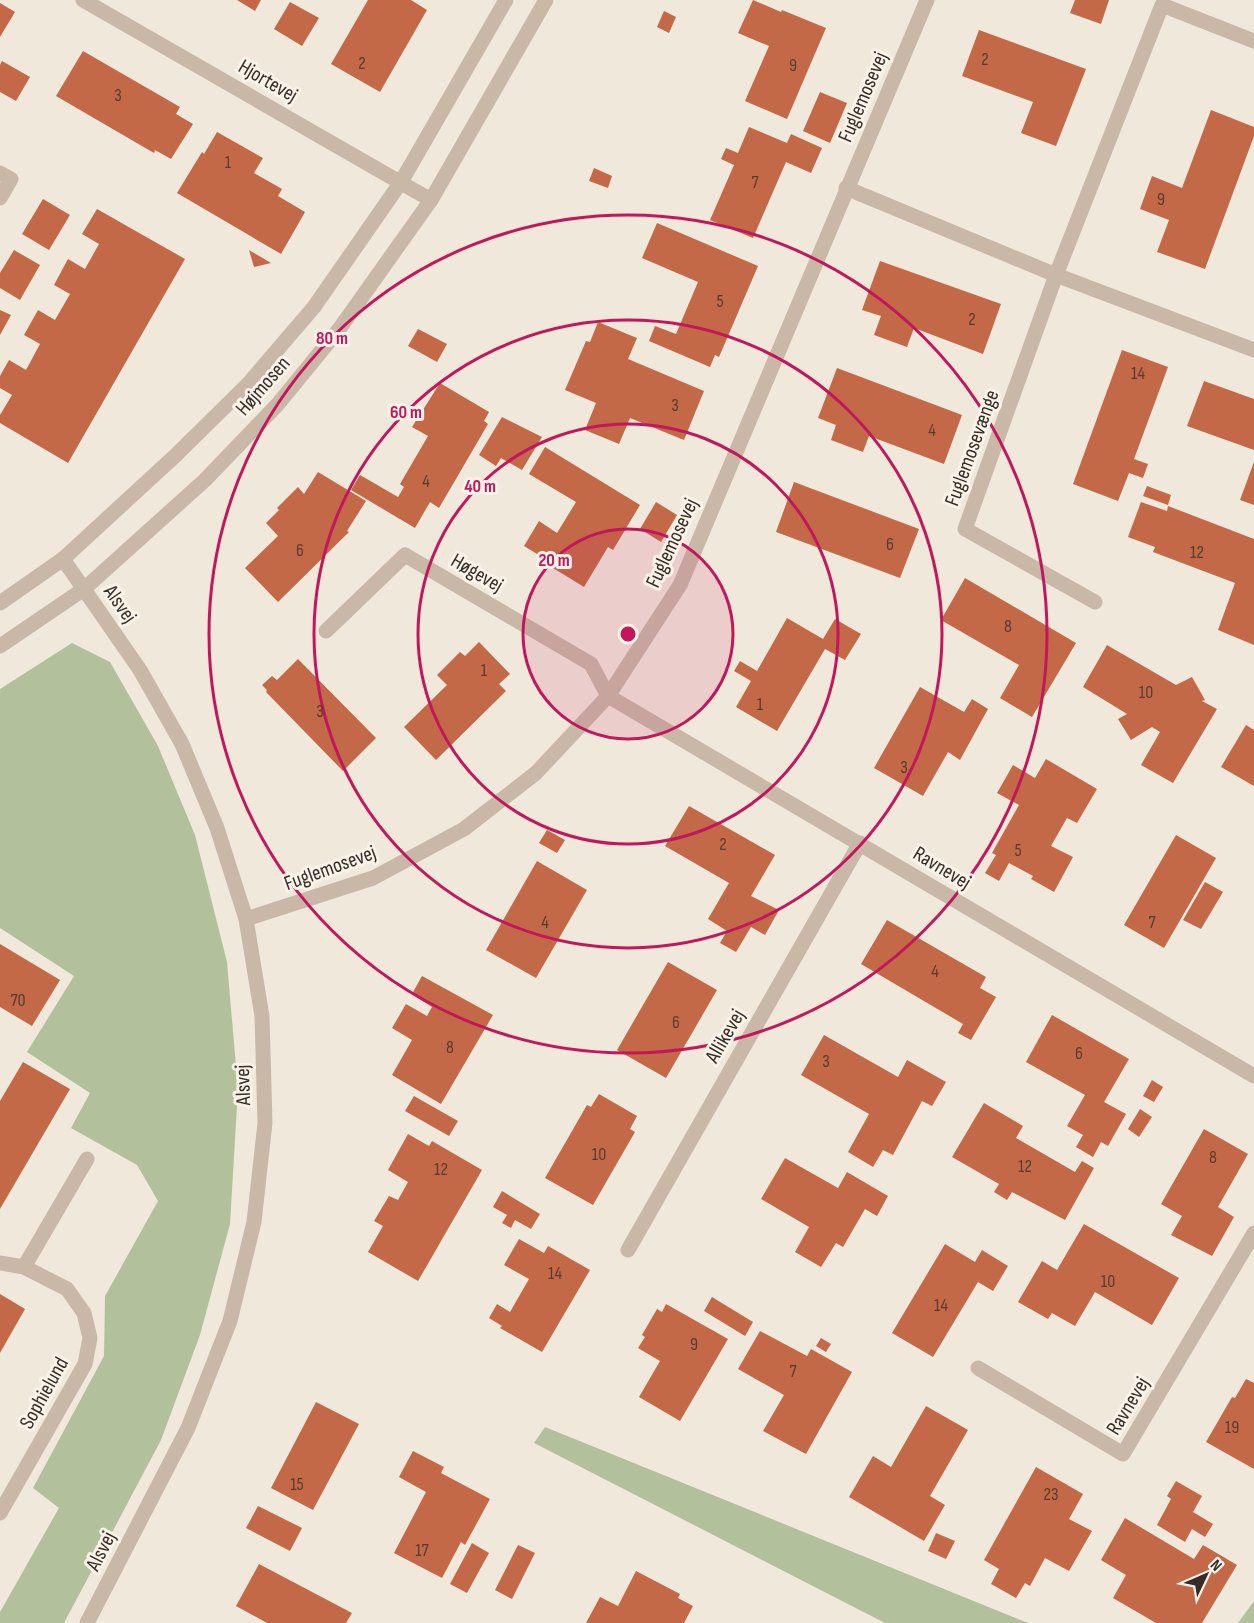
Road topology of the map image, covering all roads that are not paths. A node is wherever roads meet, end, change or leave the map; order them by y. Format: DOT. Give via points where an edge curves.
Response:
graph roads {
  1 [pos="83,0"];
  2 [pos="506,0"];
  3 [pos="546,0"];
  4 [pos="927,0"];
  5 [pos="1254,41"];
  6 [pos="0,172"];
  7 [pos="401,182"];
  8 [pos="846,188"];
  9 [pos="0,198"];
  10 [pos="431,200"];
  11 [pos="1056,275"];
  12 [pos="1254,350"];
  13 [pos="63,559"];
  14 [pos="84,589"];
  15 [pos="1095,602"];
  16 [pos="0,603"];
  17 [pos="326,631"];
  18 [pos="0,646"];
  19 [pos="608,696"];
  20 [pos="860,843"];
  21 [pos="246,919"];
  22 [pos="1254,1076"];
  23 [pos="87,1159"];
  24 [pos="1254,1233"];
  25 [pos="628,1250"];
  26 [pos="0,1263"];
  27 [pos="24,1267"];
  28 [pos="978,1368"];
  29 [pos="0,1514"];
  30 [pos="87,1623"];
  1 -- 7 [label="street, Hjortevej"];
  2 -- 7 [label="street, Højmosen"];
  3 -- 10 [label="street, Højmosen"];
  4 -- 8 [label="street, Fuglemosevej"];
  5 -- 11 [label="street, Fuglemosevænge" via="1162,4"];
  6 -- 9 [label="street" via="11,179"];
  7 -- 10 [label="street, Hjortevej"];
  7 -- 13 [label="street, Højmosen" via="314,307 249,382"];
  8 -- 11 [label="street"];
  8 -- 19 [label="street, Fuglemosevej" via="680,585"];
  10 -- 14 [label="street, Højmosen" via="340,328 278,404 205,480"];
  11 -- 12 [label="street"];
  11 -- 15 [label="street, Fuglemosevænge" via="965,529"];
  13 -- 14 [label="street, Alsvej"];
  13 -- 16 [label="street, Højmosen"];
  14 -- 18 [label="street, Højmosen"];
  14 -- 21 [label="street, Alsvej" via="140,670 182,744 217,828"];
  17 -- 19 [label="street, Høgevej" via="405,555 591,663"];
  19 -- 20 [label="street, Ravnevej"];
  19 -- 21 [label="street, Fuglemosevej" via="536,773 464,829 374,878"];
  20 -- 22 [label="street, Ravnevej"];
  20 -- 25 [label="street, Allikevej"];
  21 -- 30 [label="street, Alsvej" via="262,1016 264,1111 254,1222 230,1320 188,1428"];
  23 -- 27 [label="street"];
  24 -- 28 [label="street, Ravnevej" via="1123,1454"];
  26 -- 27 [label="street, Sophielund"];
  27 -- 29 [label="street, Sophielund" via="67,1289 84,1313 90,1338 85,1364"];
}
